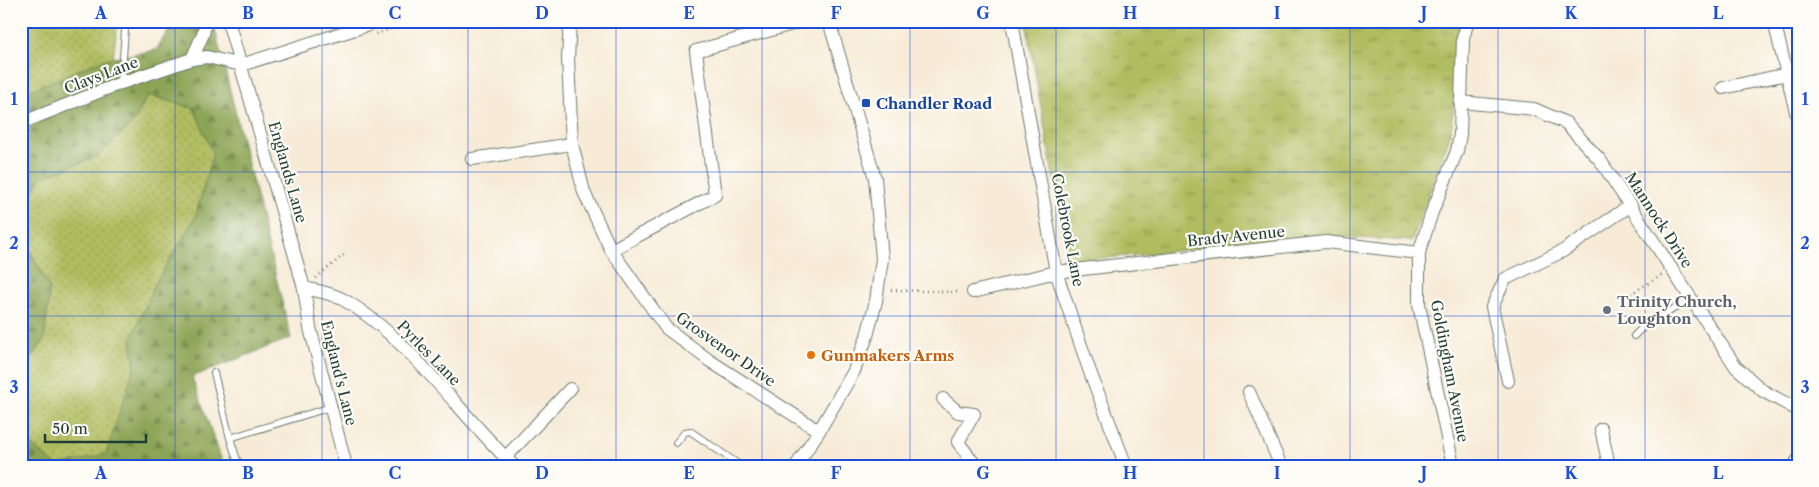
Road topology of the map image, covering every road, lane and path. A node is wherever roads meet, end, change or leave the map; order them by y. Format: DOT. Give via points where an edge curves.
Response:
graph roads {
  1 [pos="206,21"];
  2 [pos="228,21"];
  3 [pos="414,21"];
  4 [pos="570,21"];
  5 [pos="803,21"];
  6 [pos="829,21"];
  7 [pos="1012,21"];
  8 [pos="1468,21"];
  9 [pos="1774,21"];
  10 [pos="368,25"];
  11 [pos="125,30"];
  12 [pos="192,59"];
  13 [pos="241,65"];
  14 [pos="1787,74"];
  15 [pos="121,83"];
  16 [pos="1723,88"];
  17 [pos="1460,102"];
  18 [pos="1798,120"];
  19 [pos="21,123"];
  20 [pos="572,144"];
  21 [pos="472,159"];
  22 [pos="1631,205"];
  23 [pos="611,250"];
  24 [pos="346,253"];
  25 [pos="1419,253"];
  26 [pos="1672,269"];
  27 [pos="1056,272"];
  28 [pos="304,288"];
  29 [pos="877,288"];
  30 [pos="959,292"];
  31 [pos="973,292"];
  32 [pos="1691,298"];
  33 [pos="1622,299"];
  34 [pos="1634,336"];
  35 [pos="214,373"];
  36 [pos="1508,382"];
  37 [pos="570,389"];
  38 [pos="1249,392"];
  39 [pos="943,399"];
  40 [pos="331,407"];
  41 [pos="1798,410"];
  42 [pos="1601,429"];
  43 [pos="819,431"];
  44 [pos="230,438"];
  45 [pos="676,443"];
  46 [pos="1798,460"];
  47 [pos="510,462"];
  48 [pos="799,464"];
  49 [pos="239,466"];
  50 [pos="346,466"];
  51 [pos="741,466"];
  52 [pos="976,466"];
  53 [pos="1126,466"];
  54 [pos="1281,466"];
  55 [pos="1453,466"];
  56 [pos="1609,466"];
  57 [pos="1794,466"];
  1 -- 12 [label="street"];
  2 -- 13 [label="street, Englands Lane"];
  3 -- 10 [label="path" via="377,34"];
  4 -- 20 [label="street, Grosvenor Drive" via="568,60"];
  5 -- 23 [label="street" via="696,51 715,195"];
  6 -- 29 [label="street" via="874,178 882,259"];
  7 -- 27 [label="street, Colebrook Lane"];
  8 -- 17 [label="street, Goldingham Avenue" via="1463,38"];
  9 -- 14 [label="street"];
  10 -- 13 [label="street"];
  11 -- 15 [label="lane"];
  12 -- 13 [label="street, Clays Lane" via="207,57"];
  12 -- 15 [label="street, Clays Lane"];
  13 -- 28 [label="street, Englands Lane"];
  14 -- 16 [label="street"];
  14 -- 18 [label="street"];
  15 -- 19 [label="street, Clays Lane"];
  17 -- 22 [label="street, Mannock Drive" via="1534,110 1566,123 1600,160"];
  17 -- 25 [label="street, Goldingham Avenue" via="1457,151"];
  20 -- 21 [label="street"];
  20 -- 23 [label="street, Grosvenor Drive" via="584,192"];
  22 -- 26 [label="street, Mannock Drive"];
  22 -- 36 [label="street" via="1563,251 1505,279 1492,307"];
  23 -- 43 [label="street, Grosvenor Drive" via="666,328 710,361"];
  24 -- 28 [label="path"];
  25 -- 27 [label="street, Brady Avenue" via="1326,242"];
  25 -- 55 [label="street, Goldingham Avenue" via="1419,305"];
  26 -- 32 [label="street, Mannock Drive"];
  26 -- 33 [label="path"];
  27 -- 31 [label="street, Brady Avenue"];
  27 -- 53 [label="street, Colebrook Lane"];
  28 -- 40 [label="street, England's Lane" via="310,328"];
  28 -- 47 [label="street, Pyrles Lane" via="344,300 390,334"];
  29 -- 30 [label="path"];
  29 -- 43 [label="street" via="867,336 854,371"];
  32 -- 34 [label="lane"];
  32 -- 41 [label="street, Mannock Drive" via="1736,367 1763,391"];
  35 -- 44 [label="lane"];
  37 -- 47 [label="street"];
  38 -- 54 [label="street"];
  39 -- 52 [label="street" via="958,412 974,414 958,442"];
  40 -- 44 [label="lane"];
  40 -- 50 [label="street, England's Lane"];
  42 -- 56 [label="street"];
  43 -- 48 [label="street"];
  44 -- 49 [label="lane"];
  45 -- 51 [label="lane" via="690,430"];
  46 -- 57 [label="street"];
}
